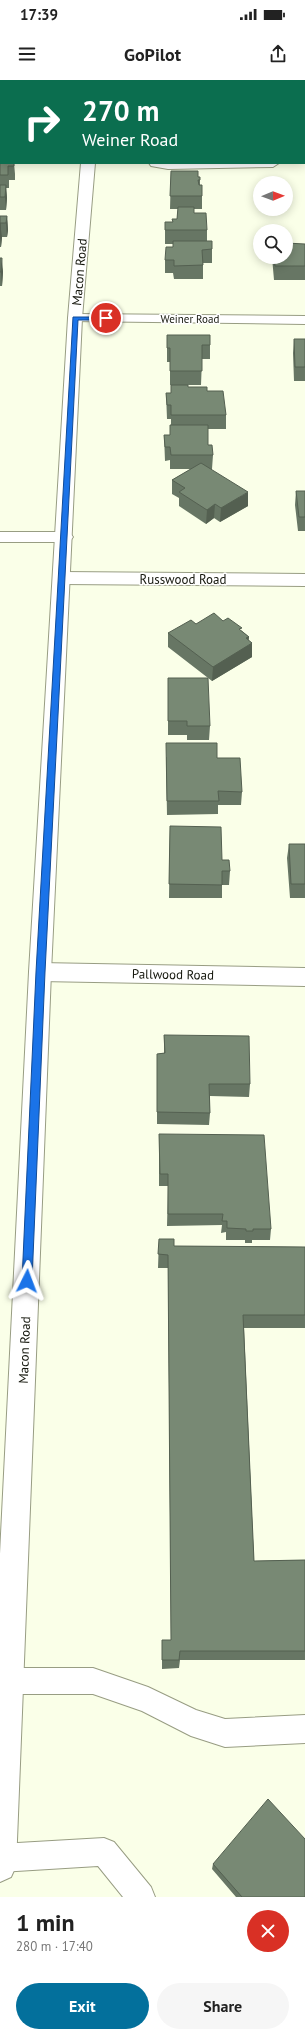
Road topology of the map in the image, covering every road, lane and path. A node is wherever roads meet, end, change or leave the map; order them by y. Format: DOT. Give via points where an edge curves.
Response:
graph roads {
  1 [pos="88,164"];
  2 [pos="162,164"];
  3 [pos="220,164"];
  4 [pos="75,318"];
  5 [pos="305,320"];
  6 [pos="0,537"];
  7 [pos="64,537"];
  8 [pos="62,578"];
  9 [pos="305,580"];
  10 [pos="40,972"];
  11 [pos="305,977"];
  12 [pos="6,1672"];
  13 [pos="305,1729"];
  14 [pos="0,1858"];
  15 [pos="0,1866"];
  16 [pos="141,1897"];
  1 -- 4 [label="main road, Macon Road"];
  2 -- 3 [label="lane"];
  4 -- 5 [label="main road, Weiner Road"];
  4 -- 7 [label="main road, Macon Road"];
  6 -- 7 [label="main road"];
  7 -- 8 [label="main road, Macon Road"];
  8 -- 9 [label="main road, Russwood Road"];
  8 -- 10 [label="main road, Macon Road"];
  10 -- 11 [label="main road, Pallwood Road"];
  10 -- 12 [label="main road, Macon Road"];
  12 -- 13 [label="lane" via="93,1681 148,1700 191,1722 225,1733"];
  12 -- 14 [label="main road, Macon Road"];
  14 -- 15 [label="main road, Macon Road"];
  14 -- 16 [label="lane" via="104,1852"];
}
